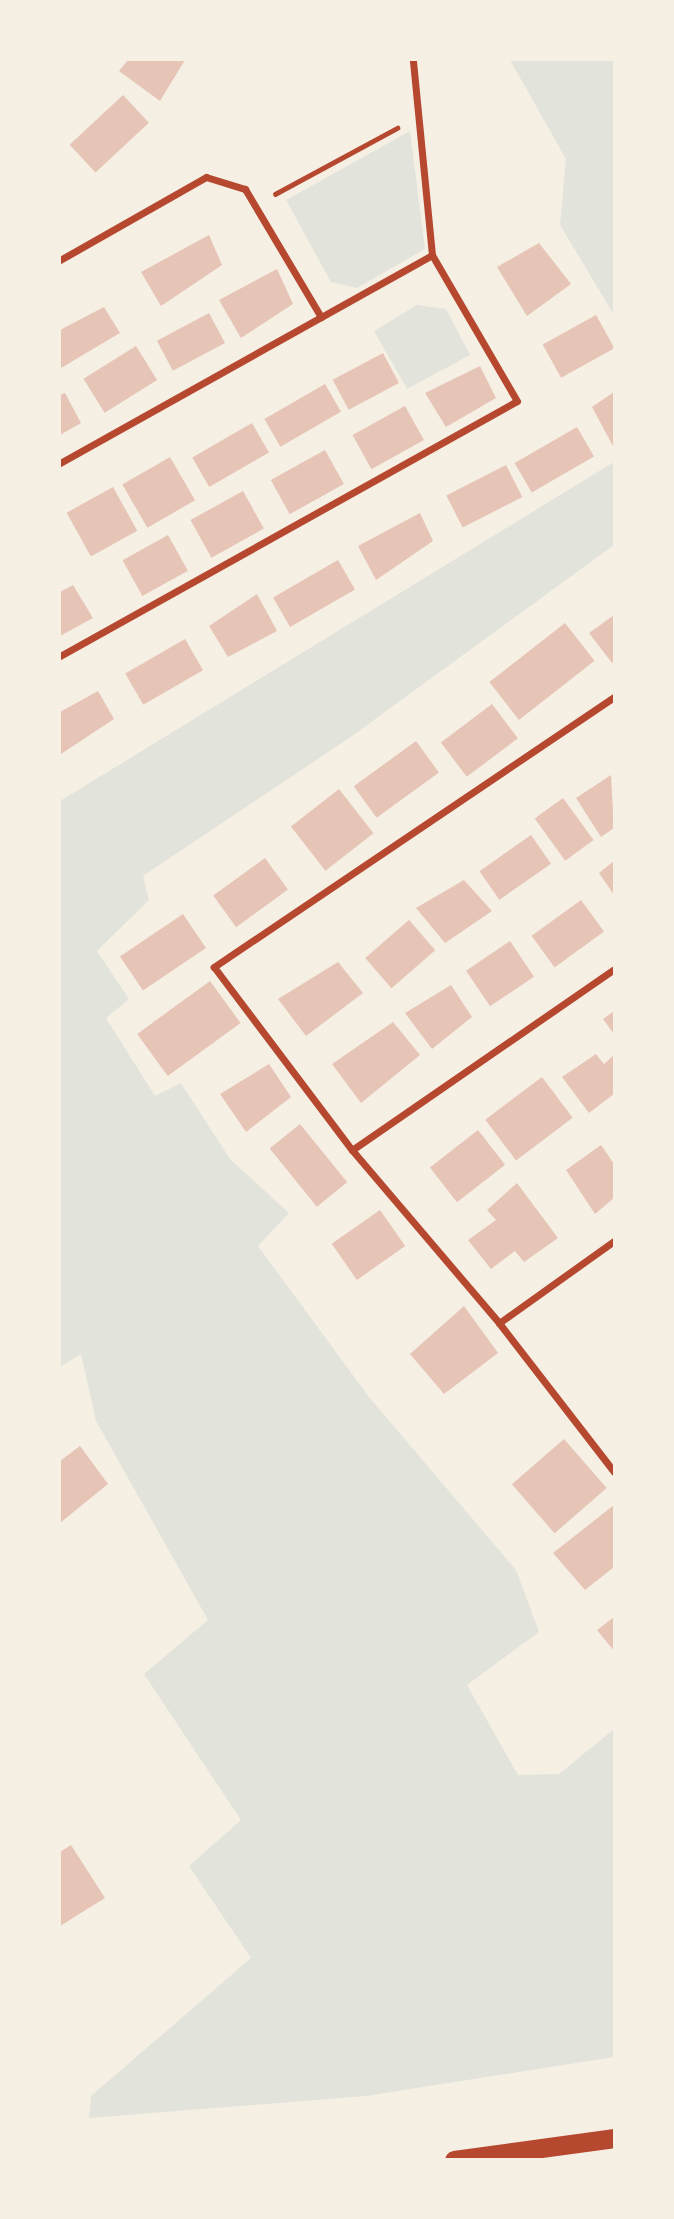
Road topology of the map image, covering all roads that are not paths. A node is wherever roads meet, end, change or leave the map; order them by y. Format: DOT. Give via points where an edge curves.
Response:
graph roads {
  1 [pos="414,60"];
  2 [pos="432,255"];
  3 [pos="60,260"];
  4 [pos="321,317"];
  5 [pos="60,463"];
  6 [pos="60,656"];
  7 [pos="614,698"];
  8 [pos="614,969"];
  9 [pos="352,1150"];
  10 [pos="614,1241"];
  11 [pos="499,1323"];
  12 [pos="614,1472"];
  13 [pos="614,2138"];
  14 [pos="454,2160"];
  1 -- 2 [label="street"];
  2 -- 4 [label="street"];
  2 -- 6 [label="street" via="517,401"];
  3 -- 4 [label="street" via="206,177 245,189"];
  4 -- 5 [label="street"];
  7 -- 9 [label="street" via="214,967"];
  8 -- 9 [label="street"];
  9 -- 11 [label="street"];
  10 -- 11 [label="street"];
  11 -- 12 [label="street"];
  13 -- 14 [label="highway"];
}
